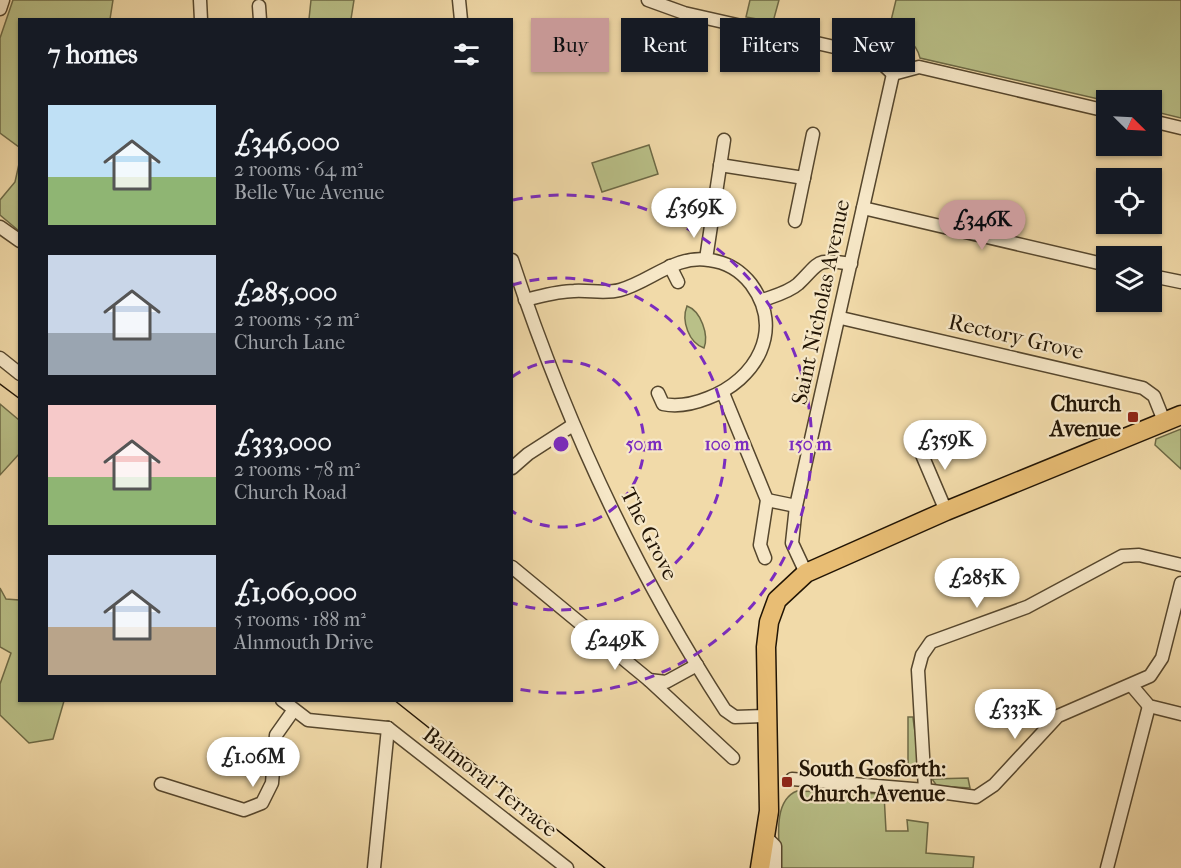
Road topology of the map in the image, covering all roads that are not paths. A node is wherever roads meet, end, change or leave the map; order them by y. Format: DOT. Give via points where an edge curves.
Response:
graph roads {
  1 [pos="3,0"];
  2 [pos="200,0"];
  3 [pos="459,0"];
  4 [pos="648,0"];
  5 [pos="259,6"];
  6 [pos="0,9"];
  7 [pos="201,18"];
  8 [pos="260,18"];
  9 [pos="461,18"];
  10 [pos="893,74"];
  11 [pos="1096,108"];
  12 [pos="1162,123"];
  13 [pos="1181,128"];
  14 [pos="813,134"];
  15 [pos="724,140"];
  16 [pos="720,165"];
  17 [pos="804,178"];
  18 [pos="863,208"];
  19 [pos="795,221"];
  20 [pos="0,227"];
  21 [pos="18,240"];
  22 [pos="706,259"];
  23 [pos="1096,262"];
  24 [pos="513,263"];
  25 [pos="850,264"];
  26 [pos="670,266"];
  27 [pos="1162,278"];
  28 [pos="678,282"];
  29 [pos="1181,282"];
  30 [pos="525,300"];
  31 [pos="763,300"];
  32 [pos="841,318"];
  33 [pos="0,358"];
  34 [pos="18,372"];
  35 [pos="658,393"];
  36 [pos="723,393"];
  37 [pos="1172,418"];
  38 [pos="573,425"];
  39 [pos="917,443"];
  40 [pos="513,467"];
  41 [pos="767,500"];
  42 [pos="796,506"];
  43 [pos="946,511"];
  44 [pos="765,558"];
  45 [pos="1181,565"];
  46 [pos="513,568"];
  47 [pos="806,573"];
  48 [pos="1181,583"];
  49 [pos="1179,604"];
  50 [pos="697,665"];
  51 [pos="649,680"];
  52 [pos="1132,686"];
  53 [pos="284,702"];
  54 [pos="1149,706"];
  55 [pos="293,711"];
  56 [pos="1181,714"];
  57 [pos="768,716"];
  58 [pos="388,728"];
  59 [pos="733,758"];
  60 [pos="792,779"];
  61 [pos="161,784"];
  62 [pos="925,790"];
  63 [pos="765,836"];
  64 [pos="377,866"];
  65 [pos="567,868"];
  66 [pos="760,868"];
  67 [pos="775,868"];
  68 [pos="1107,868"];
  1 -- 6 [label="street"];
  2 -- 7 [label="street"];
  3 -- 9 [label="street"];
  4 -- 10 [label="street" via="684,13 874,56"];
  5 -- 8 [label="street"];
  10 -- 11 [label="street" via="919,67"];
  10 -- 18 [label="street, Saint Nicholas Avenue"];
  12 -- 13 [label="street"];
  14 -- 17 [label="street"];
  15 -- 16 [label="street"];
  16 -- 17 [label="street"];
  16 -- 22 [label="street"];
  17 -- 19 [label="street"];
  18 -- 23 [label="street"];
  18 -- 25 [label="street, Saint Nicholas Avenue"];
  20 -- 21 [label="street"];
  22 -- 26 [label="street"];
  22 -- 31 [label="street" via="727,264 746,278"];
  24 -- 30 [label="street, The Grove"];
  25 -- 31 [label="street" via="817,263 797,285"];
  25 -- 32 [label="street, Saint Nicholas Avenue"];
  26 -- 28 [label="street"];
  26 -- 30 [label="street" via="618,291 567,291"];
  27 -- 29 [label="street"];
  30 -- 38 [label="street, The Grove"];
  31 -- 36 [label="street" via="765,339 759,357 747,374"];
  32 -- 37 [label="street, Rectory Grove" via="1143,388"];
  32 -- 42 [label="street, Saint Nicholas Avenue"];
  33 -- 34 [label="street"];
  35 -- 36 [label="street" via="663,404 674,406"];
  36 -- 41 [label="street"];
  37 -- 43 [label="main road"];
  38 -- 40 [label="street"];
  38 -- 50 [label="street, The Grove" via="649,582"];
  39 -- 43 [label="street"];
  41 -- 42 [label="street"];
  41 -- 44 [label="street" via="760,545"];
  42 -- 47 [label="street, Saint Nicholas Avenue" via="792,543"];
  43 -- 47 [label="main road"];
  45 -- 62 [label="street" via="1139,555 1122,556 1027,607 931,642 918,670"];
  46 -- 51 [label="street"];
  47 -- 57 [label="main road" via="777,600 769,622"];
  48 -- 49 [label="street"];
  49 -- 52 [label="street" via="1162,658 1150,676"];
  50 -- 51 [label="street" via="666,682"];
  50 -- 57 [label="street, The Grove" via="725,710 735,717"];
  51 -- 59 [label="street"];
  52 -- 54 [label="street"];
  52 -- 62 [label="street" via="1058,716 994,785 976,797"];
  53 -- 55 [label="street"];
  54 -- 56 [label="street"];
  54 -- 68 [label="street"];
  55 -- 58 [label="street" via="308,720"];
  55 -- 61 [label="street" via="276,735 272,783 262,803 244,810"];
  57 -- 63 [label="main road" via="769,810"];
  58 -- 64 [label="street"];
  58 -- 65 [label="street, Balmoral Terrace"];
  60 -- 62 [label="street"];
  63 -- 66 [label="main road"];
  63 -- 67 [label="street" via="775,846"];
}
